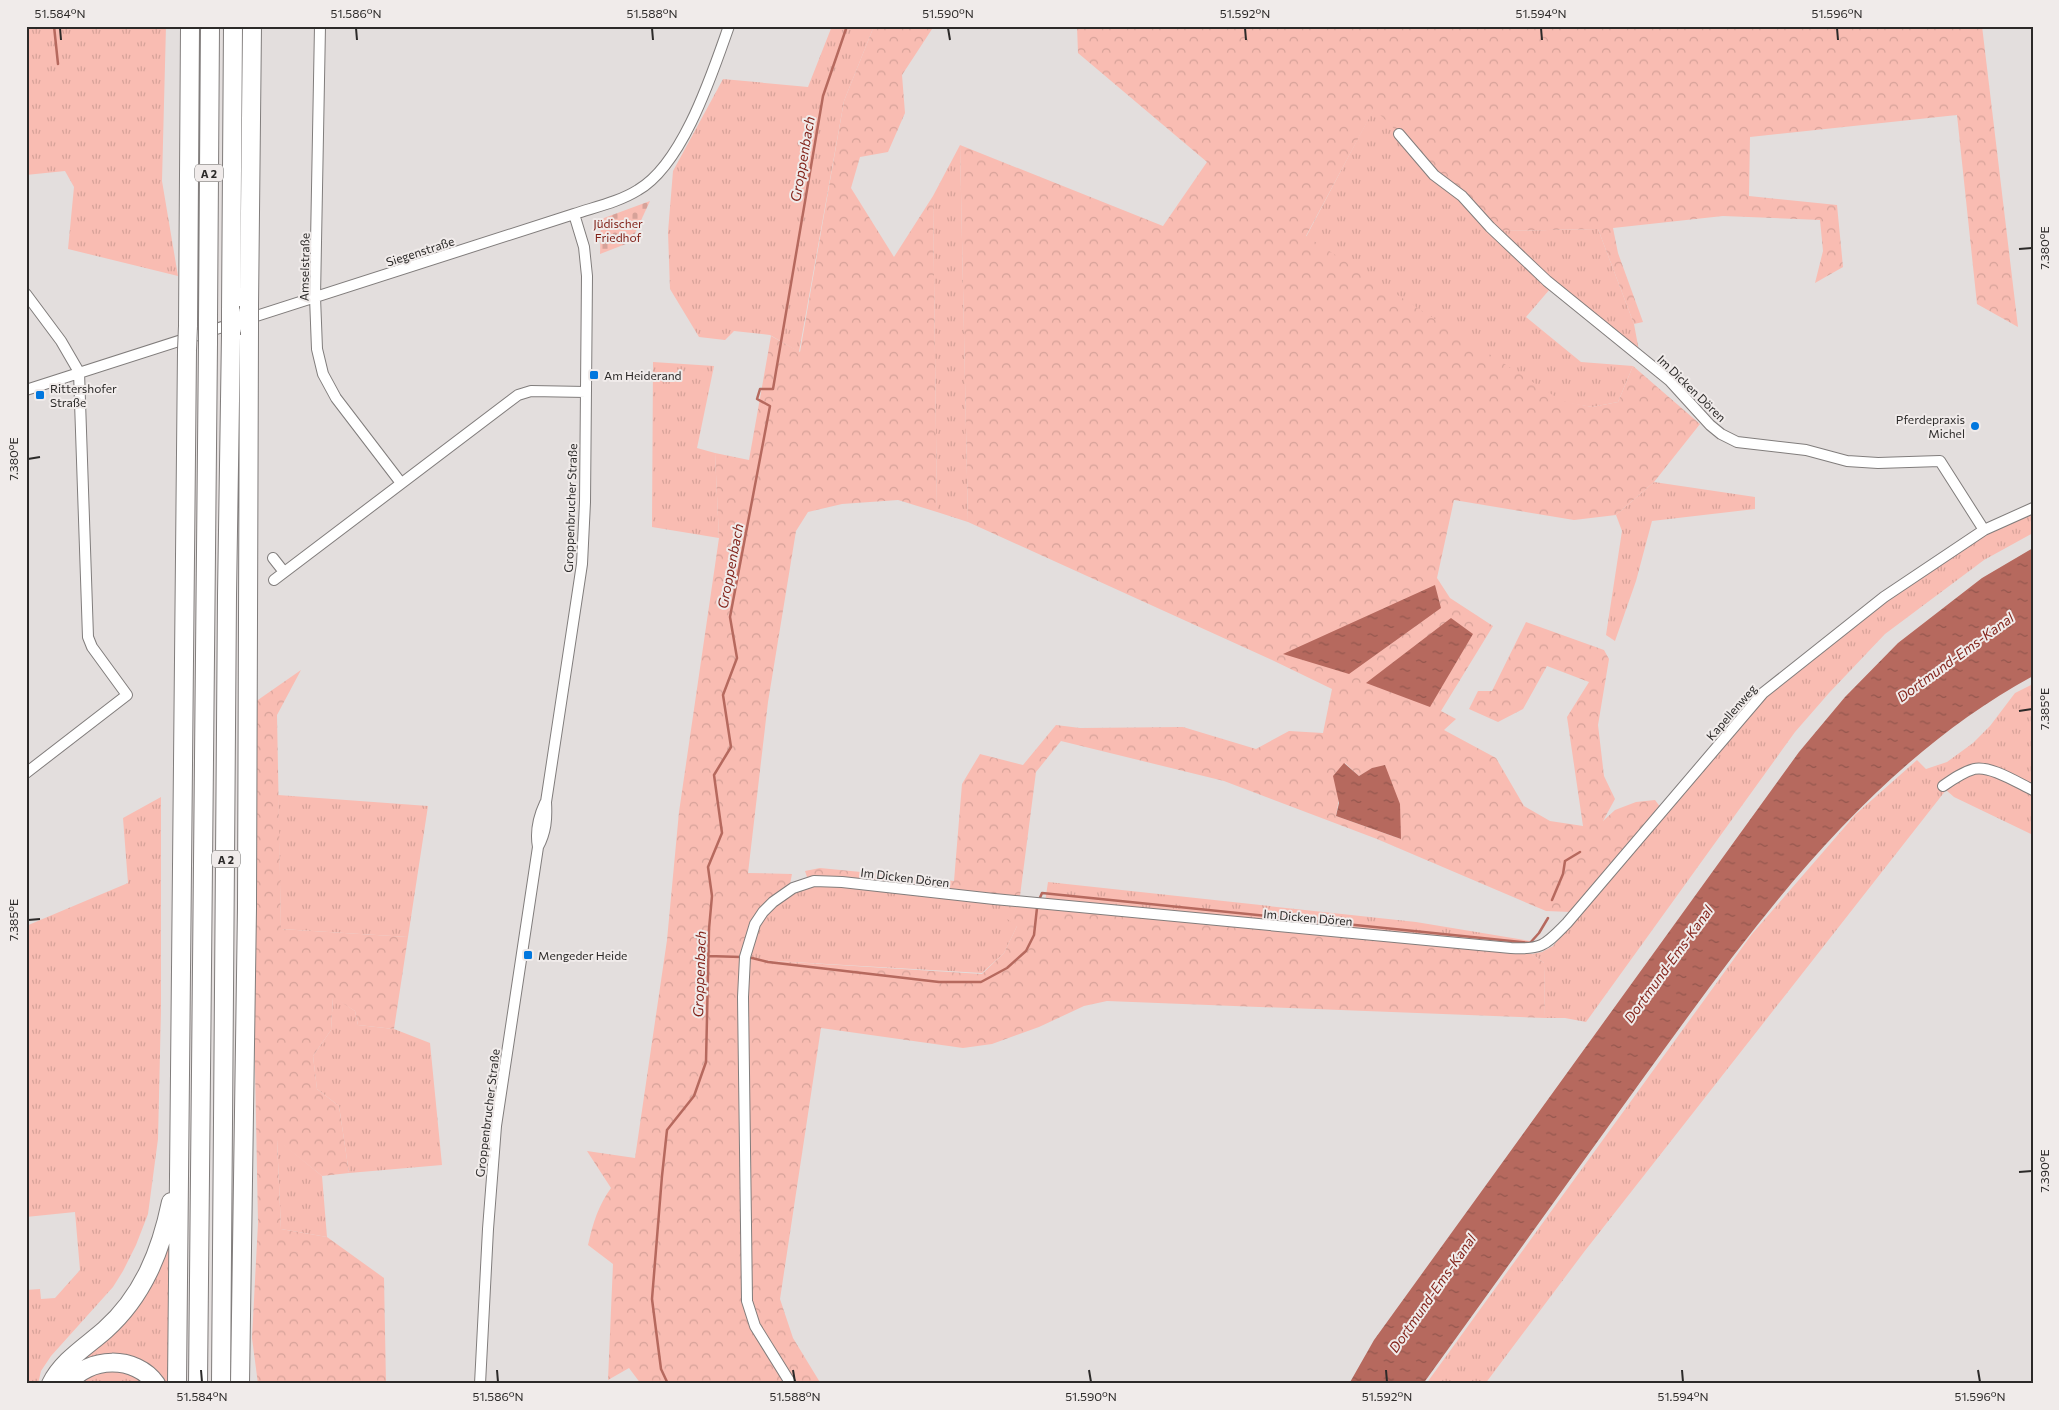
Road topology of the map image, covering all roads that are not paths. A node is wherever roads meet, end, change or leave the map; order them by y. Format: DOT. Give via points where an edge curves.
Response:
graph roads {
  1 [pos="190,26"];
  2 [pos="210,26"];
  3 [pos="233,26"];
  4 [pos="252,26"];
  5 [pos="320,26"];
  6 [pos="729,26"];
  7 [pos="1399,134"];
  8 [pos="574,214"];
  9 [pos="26,294"];
  10 [pos="315,297"];
  11 [pos="79,372"];
  12 [pos="26,390"];
  13 [pos="586,392"];
  14 [pos="400,483"];
  15 [pos="2033,508"];
  16 [pos="1984,530"];
  17 [pos="273,558"];
  18 [pos="284,572"];
  19 [pos="274,580"];
  20 [pos="26,773"];
  21 [pos="1943,786"];
  22 [pos="2033,790"];
  23 [pos="1539,947"];
  24 [pos="179,1154"];
  25 [pos="241,1310"];
  26 [pos="51,1384"];
  27 [pos="68,1384"];
  28 [pos="156,1384"];
  29 [pos="177,1384"];
  30 [pos="198,1384"];
  31 [pos="221,1384"];
  32 [pos="240,1384"];
  33 [pos="253,1384"];
  34 [pos="480,1384"];
  35 [pos="790,1384"];
  1 -- 24 [label="highway, bridge"];
  2 -- 30 [label="highway, A 2, bridge"];
  3 -- 31 [label="highway, A 2, bridge"];
  4 -- 25 [label="highway, bridge" via="247,908"];
  5 -- 10 [label="street, Amselstraße"];
  6 -- 8 [label="street, Siegenstraße" via="705,93 660,173 626,197"];
  7 -- 16 [label="street, Im Dicken Dören" via="1434,175 1462,196 1547,281 1669,380 1721,434 1737,442 1806,450 1847,461 1940,460"];
  8 -- 10 [label="street, Siegenstraße"];
  8 -- 13 [label="street, Groppenbrucher Straße" via="586,259"];
  9 -- 11 [label="street" via="61,341"];
  10 -- 11 [label="street, Siegenstraße"];
  10 -- 14 [label="street, Amselstraße" via="316,350 323,374 336,398"];
  11 -- 12 [label="street, Siegenstraße"];
  11 -- 20 [label="street" via="88,637 127,695"];
  13 -- 14 [label="street" via="518,395"];
  13 -- 34 [label="street, Groppenbrucher Straße" via="582,564 546,802 538,816 538,847 496,1126"];
  14 -- 18 [label="street"];
  15 -- 16 [label="street, Kapellenweg"];
  16 -- 23 [label="street, Kapellenweg" via="1884,597 1763,694 1567,923"];
  17 -- 18 [label="street"];
  18 -- 19 [label="street"];
  21 -- 22 [label="street" via="1976,768 1996,772"];
  23 -- 35 [label="street, Im Dicken Dören" via="1501,948 842,882 814,881 792,888 772,902 755,924 745,956 743,997 747,1301 755,1326"];
  24 -- 26 [label="highway" via="167,1220 155,1260 144,1281 118,1317 68,1362"];
  24 -- 29 [label="highway"];
  25 -- 32 [label="highway"];
  25 -- 33 [label="highway"];
  27 -- 28 [label="highway" via="93,1366 115,1362 136,1367"];
}
